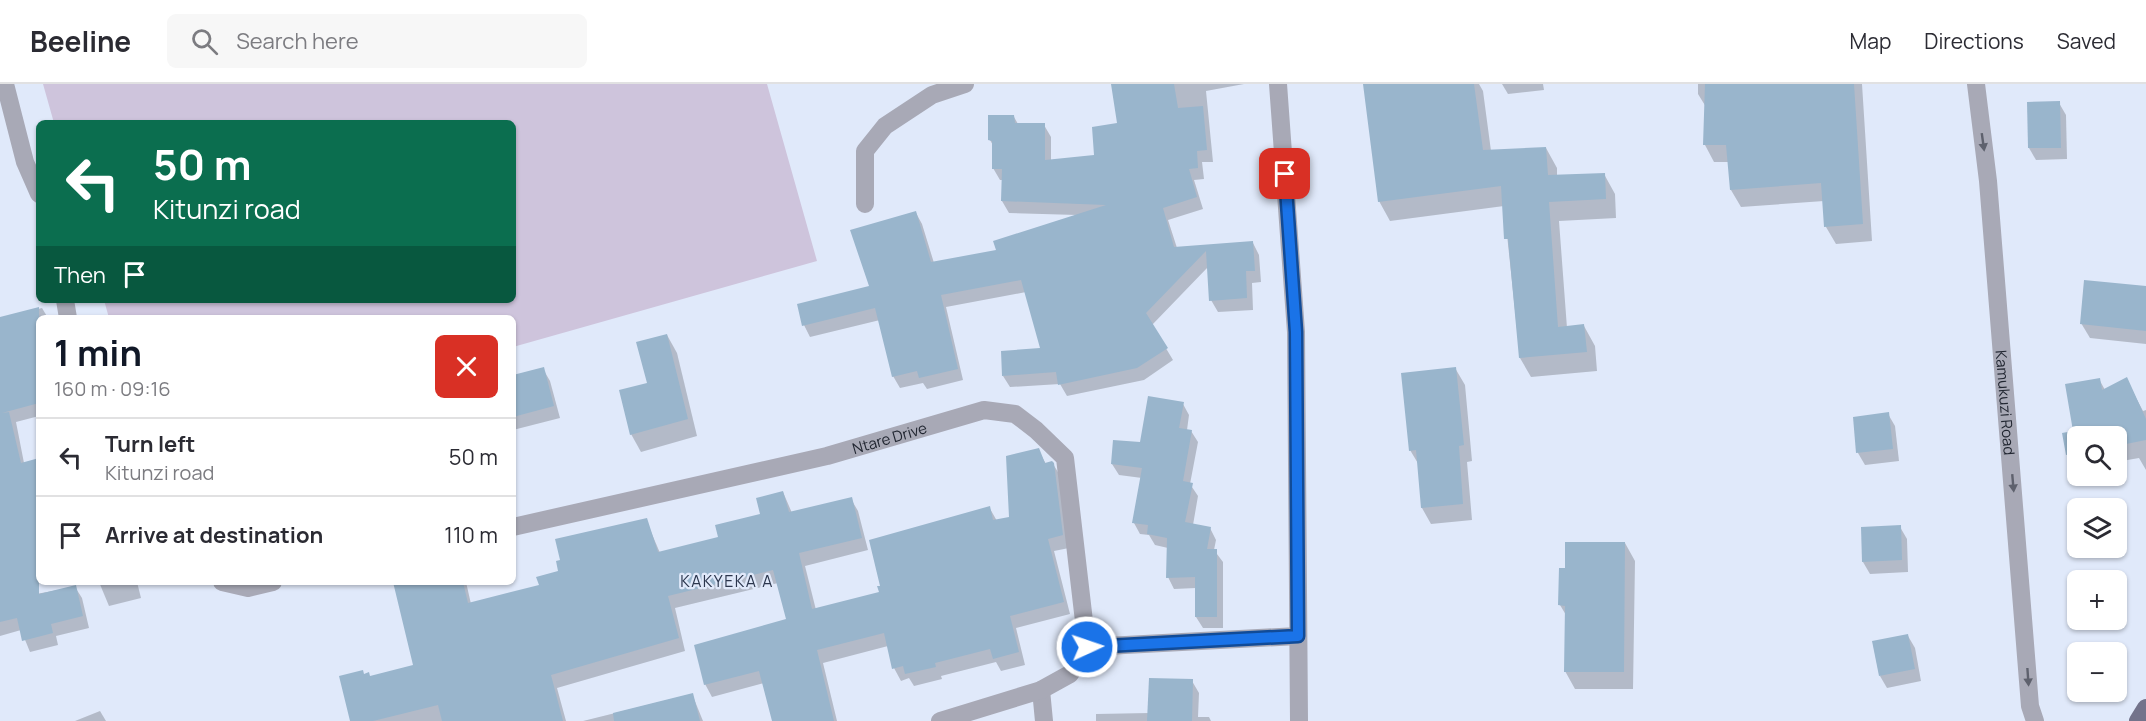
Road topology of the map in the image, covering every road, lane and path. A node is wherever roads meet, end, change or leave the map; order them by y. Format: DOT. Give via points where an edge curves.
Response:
graph roads {
  1 [pos="5,84"];
  2 [pos="965,84"];
  3 [pos="1278,84"];
  4 [pos="1976,84"];
  5 [pos="6,115"];
  6 [pos="36,187"];
  7 [pos="865,204"];
  8 [pos="516,526"];
  9 [pos="235,585"];
  10 [pos="260,585"];
  11 [pos="1298,636"];
  12 [pos="1087,647"];
  13 [pos="1041,690"];
  14 [pos="2146,708"];
  15 [pos="940,721"];
  16 [pos="1044,721"];
  17 [pos="1299,721"];
  18 [pos="2035,721"];
  19 [pos="2138,721"];
  1 -- 5 [label="street"];
  2 -- 7 [label="street" via="932,95 885,126 866,151"];
  3 -- 11 [label="street" via="1296,332"];
  4 -- 18 [label="street, Kamukuzi Road, one-way" via="1988,181 2030,706"];
  5 -- 6 [label="street"];
  8 -- 12 [label="street, Ntare Drive" via="827,456 984,410 1014,414 1065,458"];
  9 -- 10 [label="street"];
  11 -- 12 [label="street"];
  11 -- 17 [label="street"];
  12 -- 13 [label="street" via="1070,674"];
  13 -- 15 [label="street"];
  13 -- 16 [label="street"];
  14 -- 19 [label="main road"];
}
